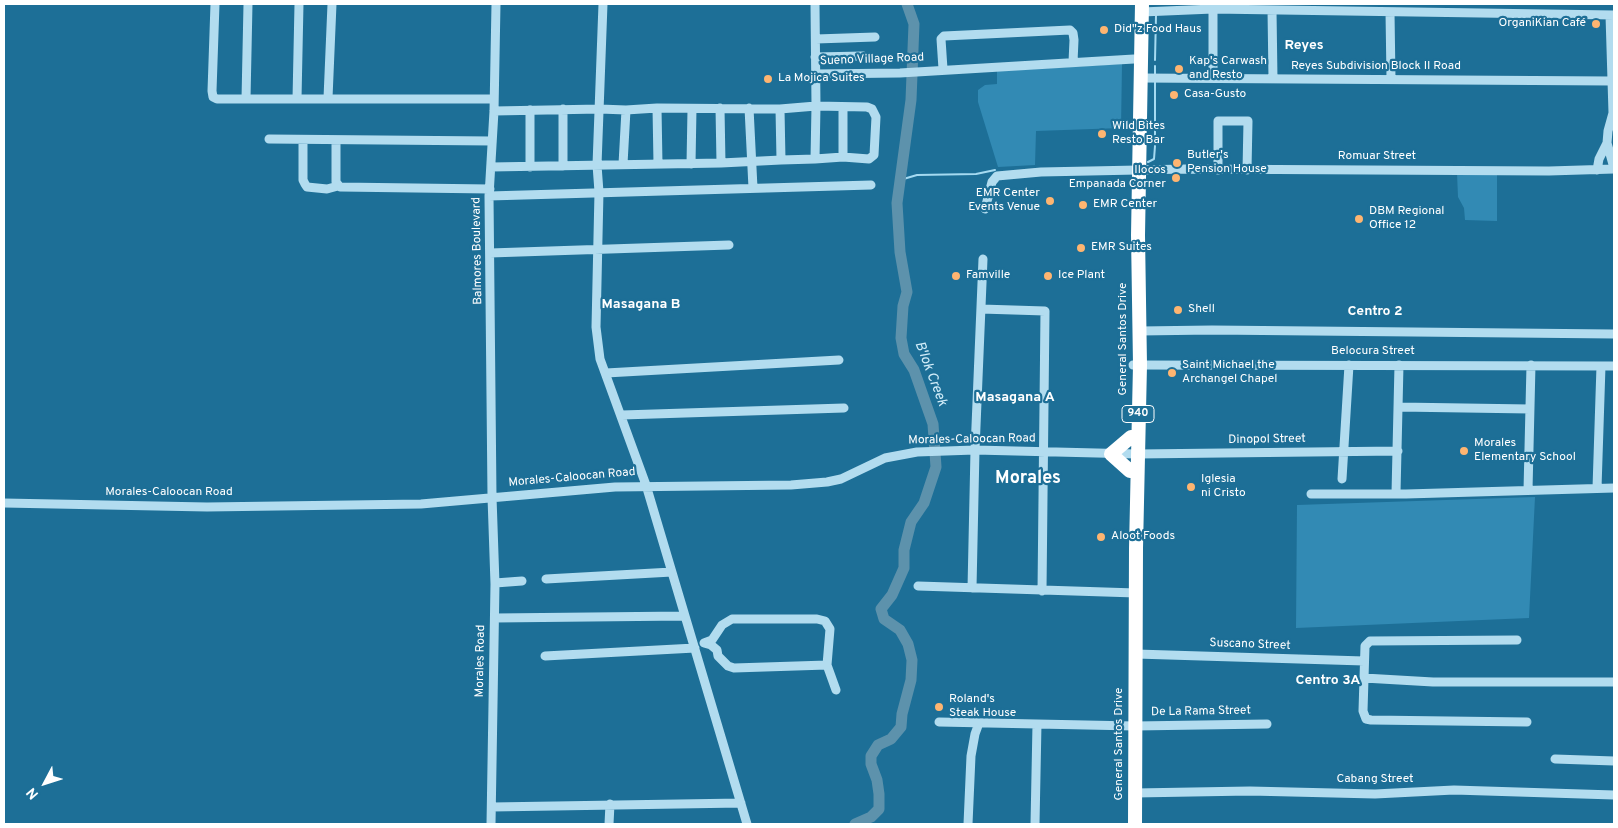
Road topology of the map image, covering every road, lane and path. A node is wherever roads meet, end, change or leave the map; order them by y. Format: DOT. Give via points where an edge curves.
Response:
graph roads {
  1 [pos="215,4"];
  2 [pos="248,4"];
  3 [pos="299,4"];
  4 [pos="332,4"];
  5 [pos="496,4"];
  6 [pos="603,4"];
  7 [pos="815,4"];
  8 [pos="1140,6"];
  9 [pos="1213,10"];
  10 [pos="1272,10"];
  11 [pos="1390,12"];
  12 [pos="1612,15"];
  13 [pos="875,37"];
  14 [pos="816,39"];
  15 [pos="815,56"];
  16 [pos="862,56"];
  17 [pos="1134,59"];
  18 [pos="1073,62"];
  19 [pos="944,69"];
  20 [pos="815,74"];
  21 [pos="1140,78"];
  22 [pos="1213,78"];
  23 [pos="1273,78"];
  24 [pos="1391,79"];
  25 [pos="1611,81"];
  26 [pos="328,98"];
  27 [pos="246,99"];
  28 [pos="297,99"];
  29 [pos="494,99"];
  30 [pos="816,106"];
  31 [pos="843,107"];
  32 [pos="657,108"];
  33 [pos="692,108"];
  34 [pos="720,108"];
  35 [pos="749,108"];
  36 [pos="563,109"];
  37 [pos="600,109"];
  38 [pos="780,109"];
  39 [pos="530,110"];
  40 [pos="626,110"];
  41 [pos="494,111"];
  42 [pos="269,139"];
  43 [pos="303,140"];
  44 [pos="336,140"];
  45 [pos="492,141"];
  46 [pos="1607,142"];
  47 [pos="843,157"];
  48 [pos="815,159"];
  49 [pos="781,160"];
  50 [pos="751,162"];
  51 [pos="721,163"];
  52 [pos="623,164"];
  53 [pos="658,164"];
  54 [pos="691,164"];
  55 [pos="597,165"];
  56 [pos="563,166"];
  57 [pos="491,167"];
  58 [pos="530,167"];
  59 [pos="1614,169"];
  60 [pos="1218,170"];
  61 [pos="1247,170"];
  62 [pos="1597,170"];
  63 [pos="1136,171"];
  64 [pos="871,185"];
  65 [pos="338,186"];
  66 [pos="753,188"];
  67 [pos="490,192"];
  68 [pos="599,192"];
  69 [pos="986,209"];
  70 [pos="729,246"];
  71 [pos="598,250"];
  72 [pos="490,253"];
  73 [pos="983,259"];
  74 [pos="981,309"];
  75 [pos="1140,331"];
  76 [pos="1614,334"];
  77 [pos="839,360"];
  78 [pos="1136,365"];
  79 [pos="1349,365"];
  80 [pos="1399,365"];
  81 [pos="1531,365"];
  82 [pos="1601,366"];
  83 [pos="1614,366"];
  84 [pos="606,373"];
  85 [pos="1399,407"];
  86 [pos="844,408"];
  87 [pos="1530,409"];
  88 [pos="622,416"];
  89 [pos="1131,437"];
  90 [pos="976,450"];
  91 [pos="1044,451"];
  92 [pos="1345,451"];
  93 [pos="1398,451"];
  94 [pos="1111,454"];
  95 [pos="1134,454"];
  96 [pos="1130,471"];
  97 [pos="1342,479"];
  98 [pos="646,485"];
  99 [pos="1597,488"];
  100 [pos="1614,488"];
  101 [pos="1528,490"];
  102 [pos="1311,494"];
  103 [pos="1396,494"];
  104 [pos="492,498"];
  105 [pos="4,502"];
  106 [pos="672,572"];
  107 [pos="546,579"];
  108 [pos="522,580"];
  109 [pos="495,583"];
  110 [pos="918,586"];
  111 [pos="972,588"];
  112 [pos="1042,591"];
  113 [pos="1133,593"];
  114 [pos="685,616"];
  115 [pos="495,618"];
  116 [pos="1517,640"];
  117 [pos="704,643"];
  118 [pos="694,645"];
  119 [pos="1136,654"];
  120 [pos="545,656"];
  121 [pos="1364,661"];
  122 [pos="827,665"];
  123 [pos="1364,678"];
  124 [pos="1614,682"];
  125 [pos="836,690"];
  126 [pos="939,722"];
  127 [pos="979,722"];
  128 [pos="1528,722"];
  129 [pos="1037,724"];
  130 [pos="1267,724"];
  131 [pos="1132,726"];
  132 [pos="1555,759"];
  133 [pos="1614,762"];
  134 [pos="1135,793"];
  135 [pos="1614,795"];
  136 [pos="741,803"];
  137 [pos="610,804"];
  138 [pos="492,807"];
  139 [pos="491,824"];
  140 [pos="610,824"];
  141 [pos="747,824"];
  142 [pos="968,824"];
  143 [pos="1035,824"];
  144 [pos="1126,824"];
  145 [pos="1135,824"];
  1 -- 27 [label="street" via="212,95 217,99"];
  2 -- 27 [label="street"];
  3 -- 28 [label="street"];
  4 -- 26 [label="street"];
  5 -- 29 [label="street, Balmores Boulevard"];
  6 -- 37 [label="street"];
  7 -- 14 [label="street"];
  8 -- 9 [label="street"];
  8 -- 17 [label="highway, General Santos Drive / 940"];
  8 -- 21 [label="highway, General Santos Drive / 940"];
  9 -- 10 [label="street"];
  9 -- 22 [label="street"];
  10 -- 11 [label="street"];
  10 -- 23 [label="street"];
  11 -- 12 [label="street"];
  11 -- 24 [label="street"];
  12 -- 25 [label="street"];
  13 -- 14 [label="street"];
  14 -- 15 [label="street"];
  15 -- 16 [label="street"];
  15 -- 20 [label="street"];
  17 -- 18 [label="street, Sueno Village Road"];
  17 -- 63 [label="highway, General Santos Drive / 940"];
  18 -- 19 [label="street, Sueno Village Road"];
  18 -- 19 [label="street" via="1074,40 1070,30 944,36 941,39"];
  19 -- 20 [label="street, Sueno Village Road"];
  20 -- 30 [label="street, Sueno Village Road"];
  21 -- 22 [label="street, Reyes Subdivision Block II Road"];
  21 -- 63 [label="highway, General Santos Drive / 940"];
  22 -- 23 [label="street, Reyes Subdivision Block II Road"];
  23 -- 24 [label="street, Reyes Subdivision Block II Road"];
  24 -- 25 [label="street, Reyes Subdivision Block II Road"];
  25 -- 46 [label="street" via="1612,113"];
  26 -- 28 [label="street"];
  26 -- 29 [label="street"];
  27 -- 28 [label="street"];
  29 -- 41 [label="street, Balmores Boulevard"];
  30 -- 31 [label="street"];
  30 -- 38 [label="street"];
  30 -- 48 [label="street, Sueno Village Road"];
  31 -- 47 [label="street"];
  31 -- 47 [label="street" via="870,108 876,117 874,155 868,159"];
  32 -- 33 [label="street"];
  32 -- 40 [label="street"];
  32 -- 53 [label="street"];
  33 -- 34 [label="street"];
  33 -- 54 [label="street"];
  34 -- 35 [label="street"];
  34 -- 51 [label="street"];
  35 -- 38 [label="street"];
  35 -- 50 [label="street"];
  36 -- 37 [label="street"];
  36 -- 39 [label="street"];
  36 -- 56 [label="street"];
  37 -- 40 [label="street"];
  37 -- 55 [label="street"];
  38 -- 49 [label="street"];
  39 -- 41 [label="street"];
  39 -- 58 [label="street"];
  40 -- 52 [label="street"];
  41 -- 45 [label="street, Balmores Boulevard"];
  42 -- 43 [label="street"];
  43 -- 44 [label="street"];
  43 -- 65 [label="street" via="303,180 307,187"];
  44 -- 45 [label="street"];
  44 -- 65 [label="street"];
  45 -- 57 [label="street, Balmores Boulevard"];
  46 -- 59 [label="street"];
  46 -- 62 [label="street"];
  47 -- 48 [label="street"];
  48 -- 49 [label="street"];
  49 -- 50 [label="street"];
  50 -- 51 [label="street"];
  50 -- 66 [label="street"];
  51 -- 54 [label="street"];
  52 -- 53 [label="street"];
  52 -- 55 [label="street"];
  53 -- 54 [label="street"];
  55 -- 56 [label="street"];
  55 -- 68 [label="street"];
  56 -- 58 [label="street"];
  57 -- 58 [label="street"];
  57 -- 67 [label="street, Balmores Boulevard"];
  59 -- 62 [label="street, Romuar Street"];
  60 -- 61 [label="street, Romuar Street"];
  60 -- 61 [label="street" via="1218,121 1248,121"];
  60 -- 63 [label="street, Romuar Street"];
  61 -- 62 [label="street, Romuar Street"];
  63 -- 69 [label="street, Romuar Street" via="999,174 992,182"];
  63 -- 75 [label="highway, General Santos Drive / 940"];
  63 -- 78 [label="highway, General Santos Drive / 940"];
  64 -- 66 [label="street"];
  65 -- 67 [label="street"];
  66 -- 68 [label="street"];
  67 -- 68 [label="street"];
  67 -- 72 [label="street, Balmores Boulevard"];
  68 -- 71 [label="street"];
  70 -- 71 [label="street"];
  71 -- 72 [label="street"];
  71 -- 84 [label="street" via="596,326 600,359"];
  72 -- 104 [label="street, Balmores Boulevard"];
  73 -- 74 [label="street"];
  74 -- 90 [label="street"];
  74 -- 91 [label="street" via="1045,311"];
  75 -- 76 [label="street"];
  75 -- 78 [label="highway, General Santos Drive / 940"];
  77 -- 84 [label="street"];
  78 -- 79 [label="street, Belocura Street"];
  78 -- 89 [label="highway, General Santos Drive / 940"];
  78 -- 95 [label="highway, General Santos Drive / 940"];
  79 -- 80 [label="street, Belocura Street"];
  79 -- 92 [label="street"];
  80 -- 81 [label="street, Belocura Street"];
  80 -- 85 [label="street"];
  81 -- 82 [label="street, Belocura Street"];
  81 -- 87 [label="street"];
  82 -- 83 [label="street, Belocura Street"];
  82 -- 99 [label="street"];
  84 -- 88 [label="street"];
  85 -- 87 [label="street"];
  85 -- 93 [label="street"];
  86 -- 88 [label="street"];
  87 -- 101 [label="street"];
  88 -- 98 [label="street"];
  89 -- 94 [label="highway"];
  89 -- 95 [label="highway, General Santos Drive / 940"];
  90 -- 91 [label="street, Morales-Caloocan Road"];
  90 -- 98 [label="street, Morales-Caloocan Road" via="901,454 827,482"];
  90 -- 111 [label="street"];
  91 -- 94 [label="street, Morales-Caloocan Road"];
  91 -- 112 [label="street"];
  92 -- 93 [label="street, Dinopol Street"];
  92 -- 95 [label="street, Dinopol Street"];
  92 -- 97 [label="street"];
  93 -- 103 [label="street"];
  94 -- 95 [label="street, Morales-Caloocan Road"];
  94 -- 96 [label="highway"];
  95 -- 96 [label="highway, General Santos Drive / 940"];
  95 -- 113 [label="highway, General Santos Drive / 940"];
  96 -- 113 [label="highway, General Santos Drive / 940"];
  98 -- 104 [label="street, Morales-Caloocan Road"];
  98 -- 106 [label="street"];
  99 -- 100 [label="street"];
  99 -- 101 [label="street"];
  101 -- 103 [label="street"];
  102 -- 103 [label="street"];
  104 -- 105 [label="street, Morales-Caloocan Road" via="421,504 207,507"];
  104 -- 109 [label="street, Morales Road"];
  106 -- 107 [label="street"];
  106 -- 114 [label="street"];
  108 -- 109 [label="street"];
  109 -- 115 [label="street, Morales Road"];
  110 -- 111 [label="street"];
  111 -- 112 [label="street"];
  112 -- 113 [label="street"];
  113 -- 119 [label="highway, General Santos Drive / 940"];
  113 -- 131 [label="highway, General Santos Drive / 940"];
  114 -- 115 [label="street"];
  114 -- 118 [label="street"];
  115 -- 138 [label="street, Morales Road"];
  116 -- 121 [label="street" via="1370,642 1365,646"];
  117 -- 118 [label="street"];
  117 -- 122 [label="street" via="717,650 718,656 728,666 739,668"];
  117 -- 122 [label="street" via="712,640 722,625 732,619 817,619 825,621 830,629"];
  118 -- 120 [label="street"];
  118 -- 136 [label="street"];
  119 -- 121 [label="street, Suscano Street"];
  119 -- 131 [label="highway, General Santos Drive / 940"];
  121 -- 123 [label="street"];
  122 -- 125 [label="street"];
  123 -- 124 [label="street" via="1433,682"];
  123 -- 128 [label="street" via="1362,711 1366,719"];
  126 -- 127 [label="street, De La Rama Street"];
  127 -- 129 [label="street, De La Rama Street"];
  127 -- 142 [label="street" via="971,756"];
  129 -- 131 [label="street, De La Rama Street"];
  129 -- 143 [label="street"];
  130 -- 131 [label="street, De La Rama Street"];
  131 -- 134 [label="highway, General Santos Drive / 940"];
  131 -- 144 [label="highway, General Santos Drive / 940"];
  132 -- 133 [label="street"];
  134 -- 135 [label="street, Cabang Street" via="1250,790 1375,794 1454,790"];
  134 -- 145 [label="highway, General Santos Drive / 940"];
  136 -- 137 [label="street"];
  136 -- 141 [label="street"];
  137 -- 138 [label="street"];
  137 -- 140 [label="street"];
  138 -- 139 [label="street, Morales Road"];
}
